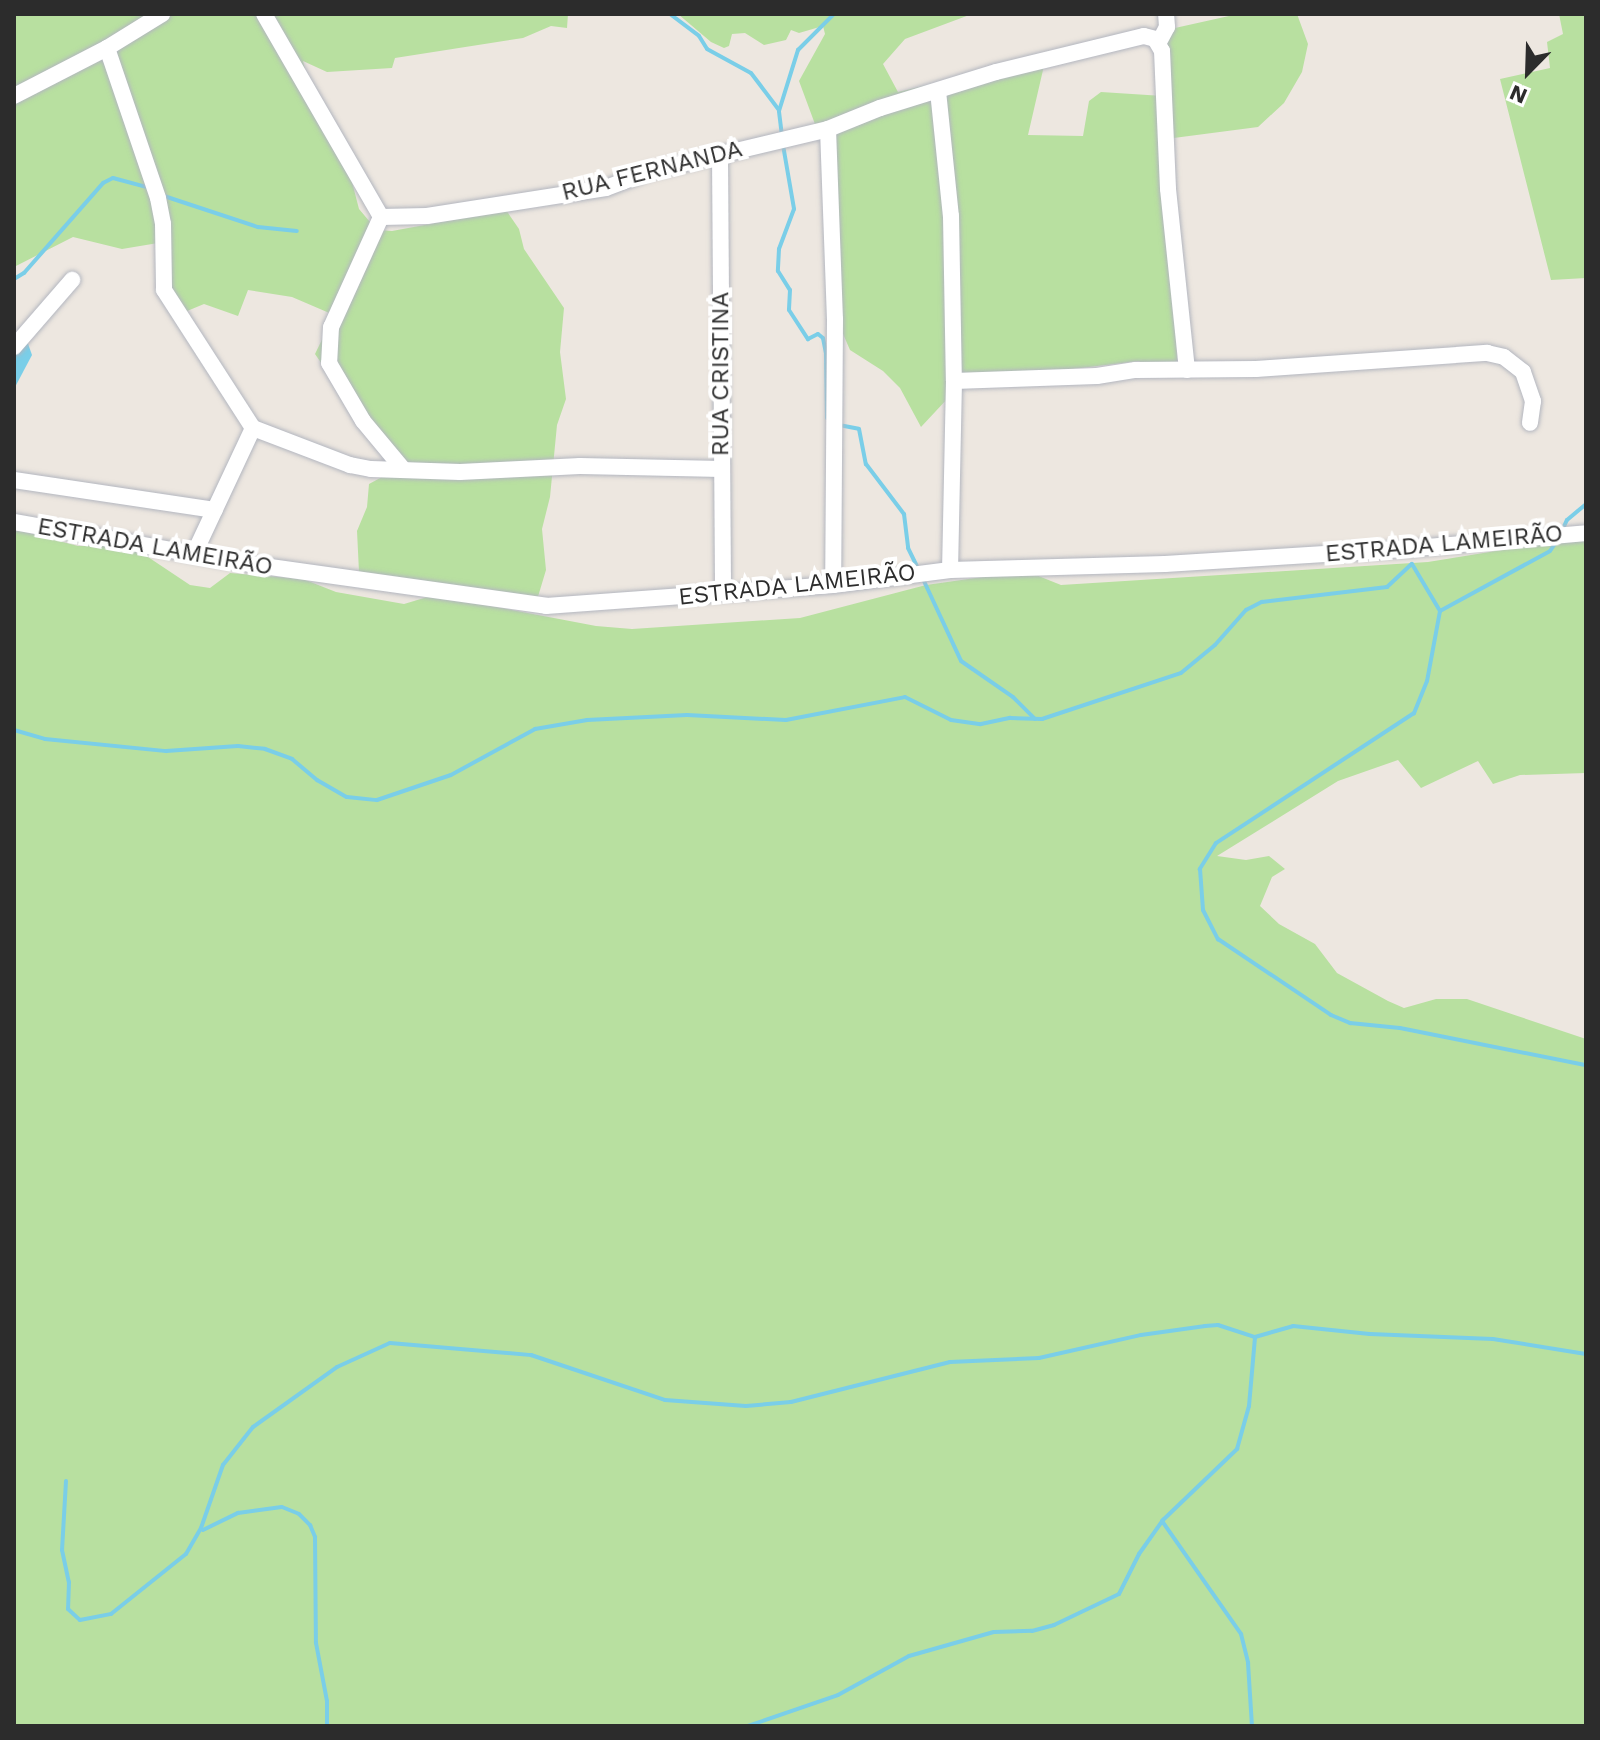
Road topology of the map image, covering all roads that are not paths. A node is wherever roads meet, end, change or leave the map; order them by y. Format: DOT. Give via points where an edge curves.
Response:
graph roads {
  1 [pos="162,14"];
  2 [pos="264,14"];
  3 [pos="1166,14"];
  4 [pos="1152,39"];
  5 [pos="107,48"];
  6 [pos="938,91"];
  7 [pos="14,96"];
  8 [pos="828,129"];
  9 [pos="720,154"];
  10 [pos="381,217"];
  11 [pos="72,280"];
  12 [pos="14,347"];
  13 [pos="1187,370"];
  14 [pos="954,381"];
  15 [pos="1530,423"];
  16 [pos="253,428"];
  17 [pos="403,469"];
  18 [pos="722,469"];
  19 [pos="14,480"];
  20 [pos="215,510"];
  21 [pos="14,522"];
  22 [pos="1586,533"];
  23 [pos="194,554"];
  24 [pos="950,570"];
  25 [pos="833,585"];
  26 [pos="723,593"];
  1 -- 5 [label="street"];
  2 -- 10 [label="street"];
  3 -- 4 [label="street" via="1167,27"];
  4 -- 6 [label="street, RUA FERNANDA" via="996,72"];
  4 -- 13 [label="street"];
  5 -- 7 [label="street"];
  5 -- 16 [label="street" via="158,198 164,290"];
  6 -- 8 [label="street, RUA FERNANDA"];
  6 -- 14 [label="street" via="949,186"];
  8 -- 9 [label="street, RUA FERNANDA"];
  8 -- 25 [label="street" via="835,319"];
  9 -- 10 [label="street, RUA FERNANDA" via="606,188 427,216"];
  9 -- 18 [label="street, RUA CRISTINA"];
  10 -- 17 [label="street" via="331,327 329,363 363,421"];
  11 -- 12 [label="street"];
  13 -- 14 [label="street"];
  13 -- 15 [label="street" via="1494,354 1523,372 1533,401"];
  14 -- 24 [label="street"];
  16 -- 17 [label="street" via="350,465"];
  16 -- 20 [label="street"];
  17 -- 18 [label="street"];
  18 -- 26 [label="street, RUA CRISTINA"];
  19 -- 20 [label="street"];
  20 -- 23 [label="street"];
  21 -- 23 [label="street, ESTRADA LAMEIRÃO"];
  22 -- 24 [label="street, ESTRADA LAMEIRÃO" via="1165,564"];
  23 -- 26 [label="street, ESTRADA LAMEIRÃO" via="546,606"];
  24 -- 25 [label="street, ESTRADA LAMEIRÃO"];
  25 -- 26 [label="street, ESTRADA LAMEIRÃO"];
}
